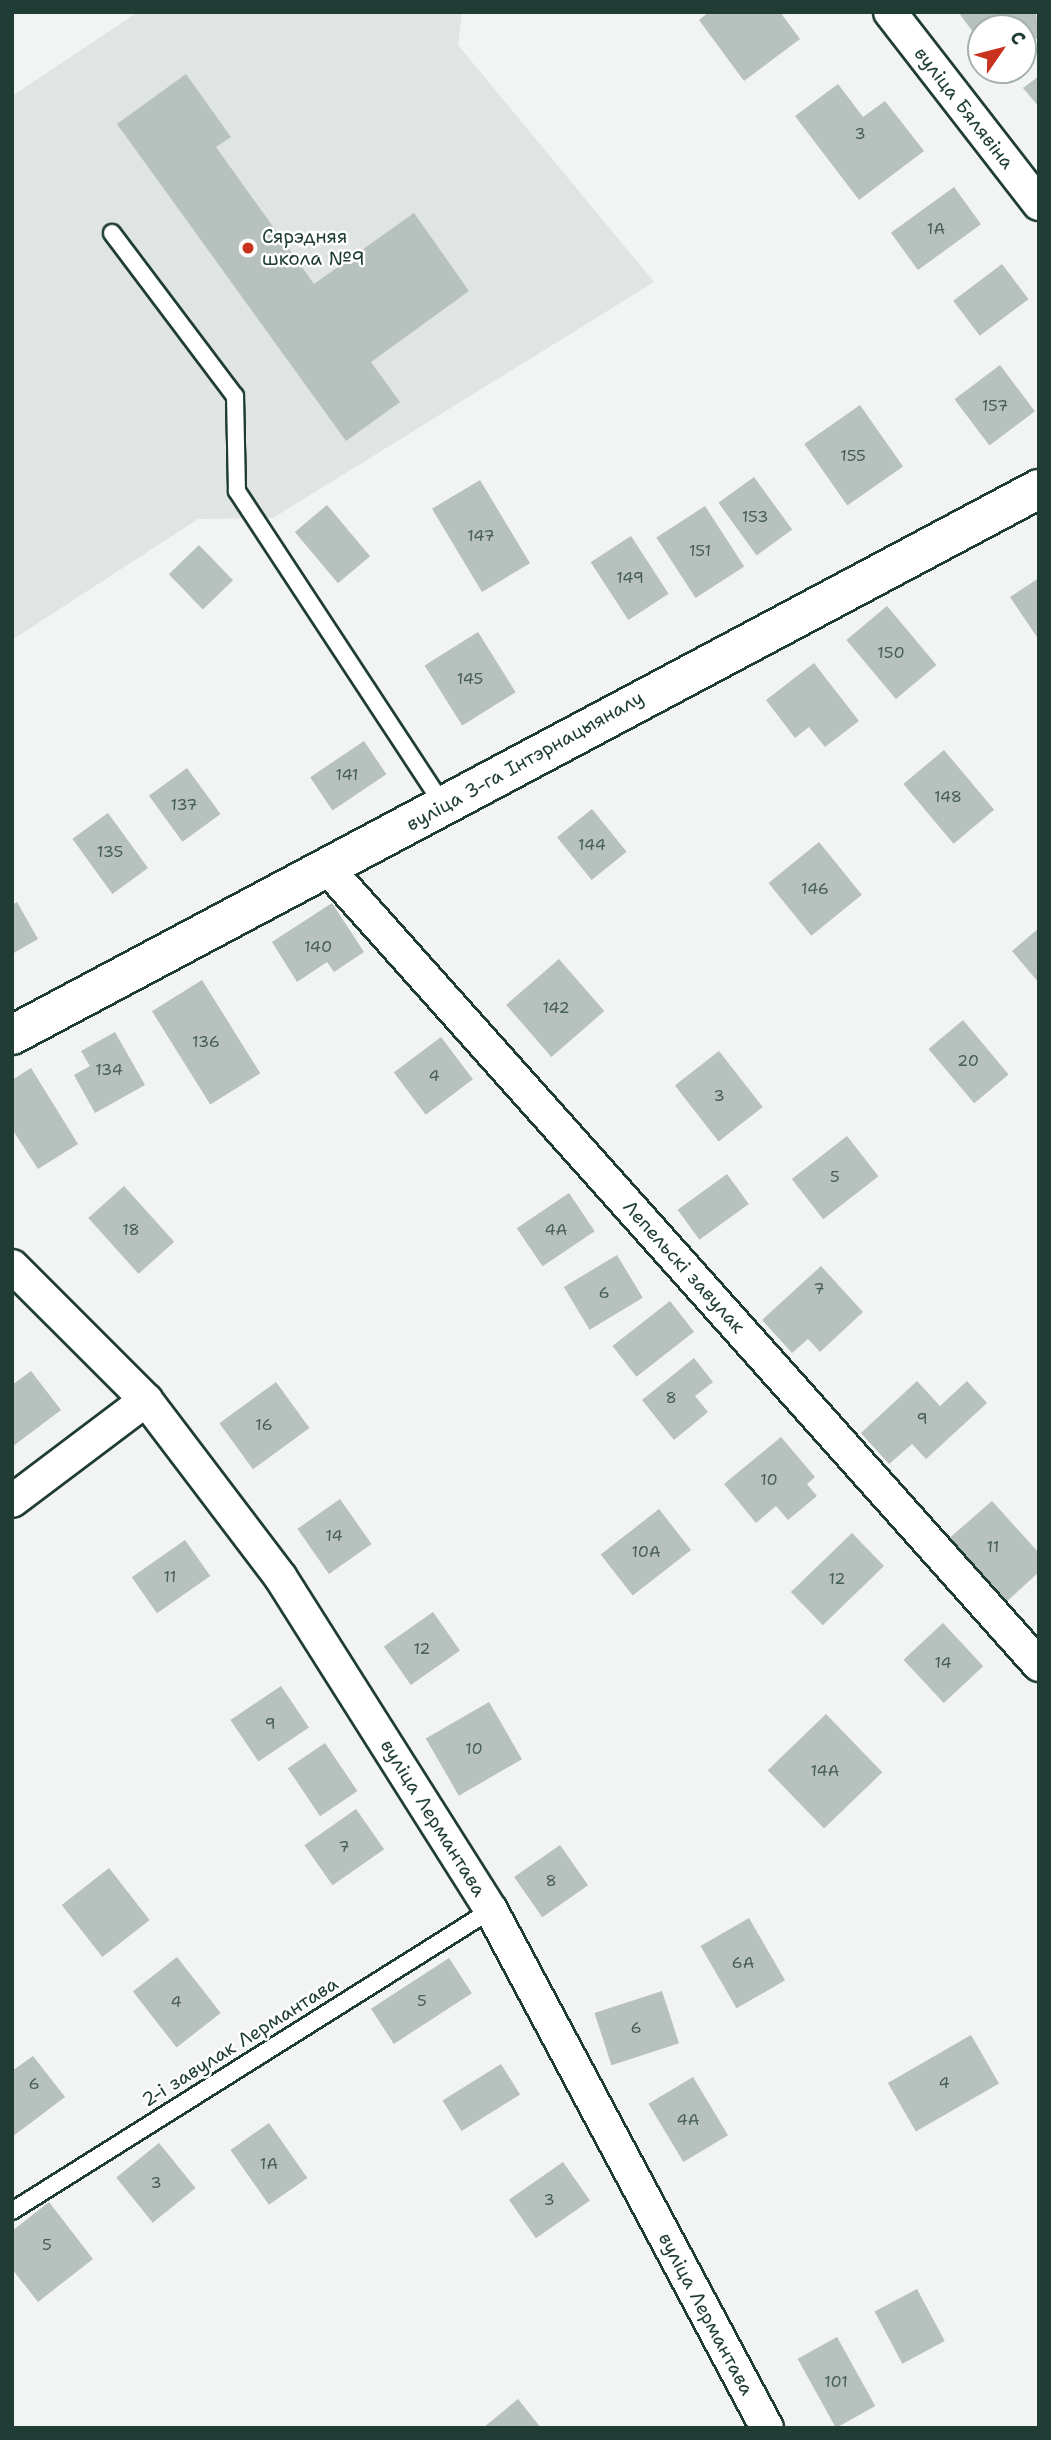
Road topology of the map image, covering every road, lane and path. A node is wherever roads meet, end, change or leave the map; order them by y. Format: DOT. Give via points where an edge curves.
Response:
graph roads {
  1 [pos="890,12"];
  2 [pos="1039,204"];
  3 [pos="112,233"];
  4 [pos="1039,489"];
  5 [pos="444,806"];
  6 [pos="329,870"];
  7 [pos="12,1035"];
  8 [pos="12,1266"];
  9 [pos="146,1401"];
  10 [pos="12,1501"];
  11 [pos="1039,1665"];
  12 [pos="491,1910"];
  13 [pos="12,2211"];
  14 [pos="766,2428"];
  1 -- 2 [label="street, вуліца Бялявіна"];
  3 -- 5 [label="lane" via="235,396 237,491"];
  4 -- 5 [label="main road, вуліца 3-га Інтэрнацыяналу" via="569,735"];
  5 -- 6 [label="main road, вуліца 3-га Інтэрнацыяналу"];
  6 -- 7 [label="main road, вуліца 3-га Інтэрнацыяналу"];
  6 -- 11 [label="street, Лепельскі завулак"];
  8 -- 9 [label="street, вуліца Лермантава"];
  9 -- 10 [label="street"];
  9 -- 12 [label="street, вуліца Лермантава" via="281,1578"];
  12 -- 13 [label="lane, 2-і завулак Лермантава"];
  12 -- 14 [label="street, вуліца Лермантава"];
}
